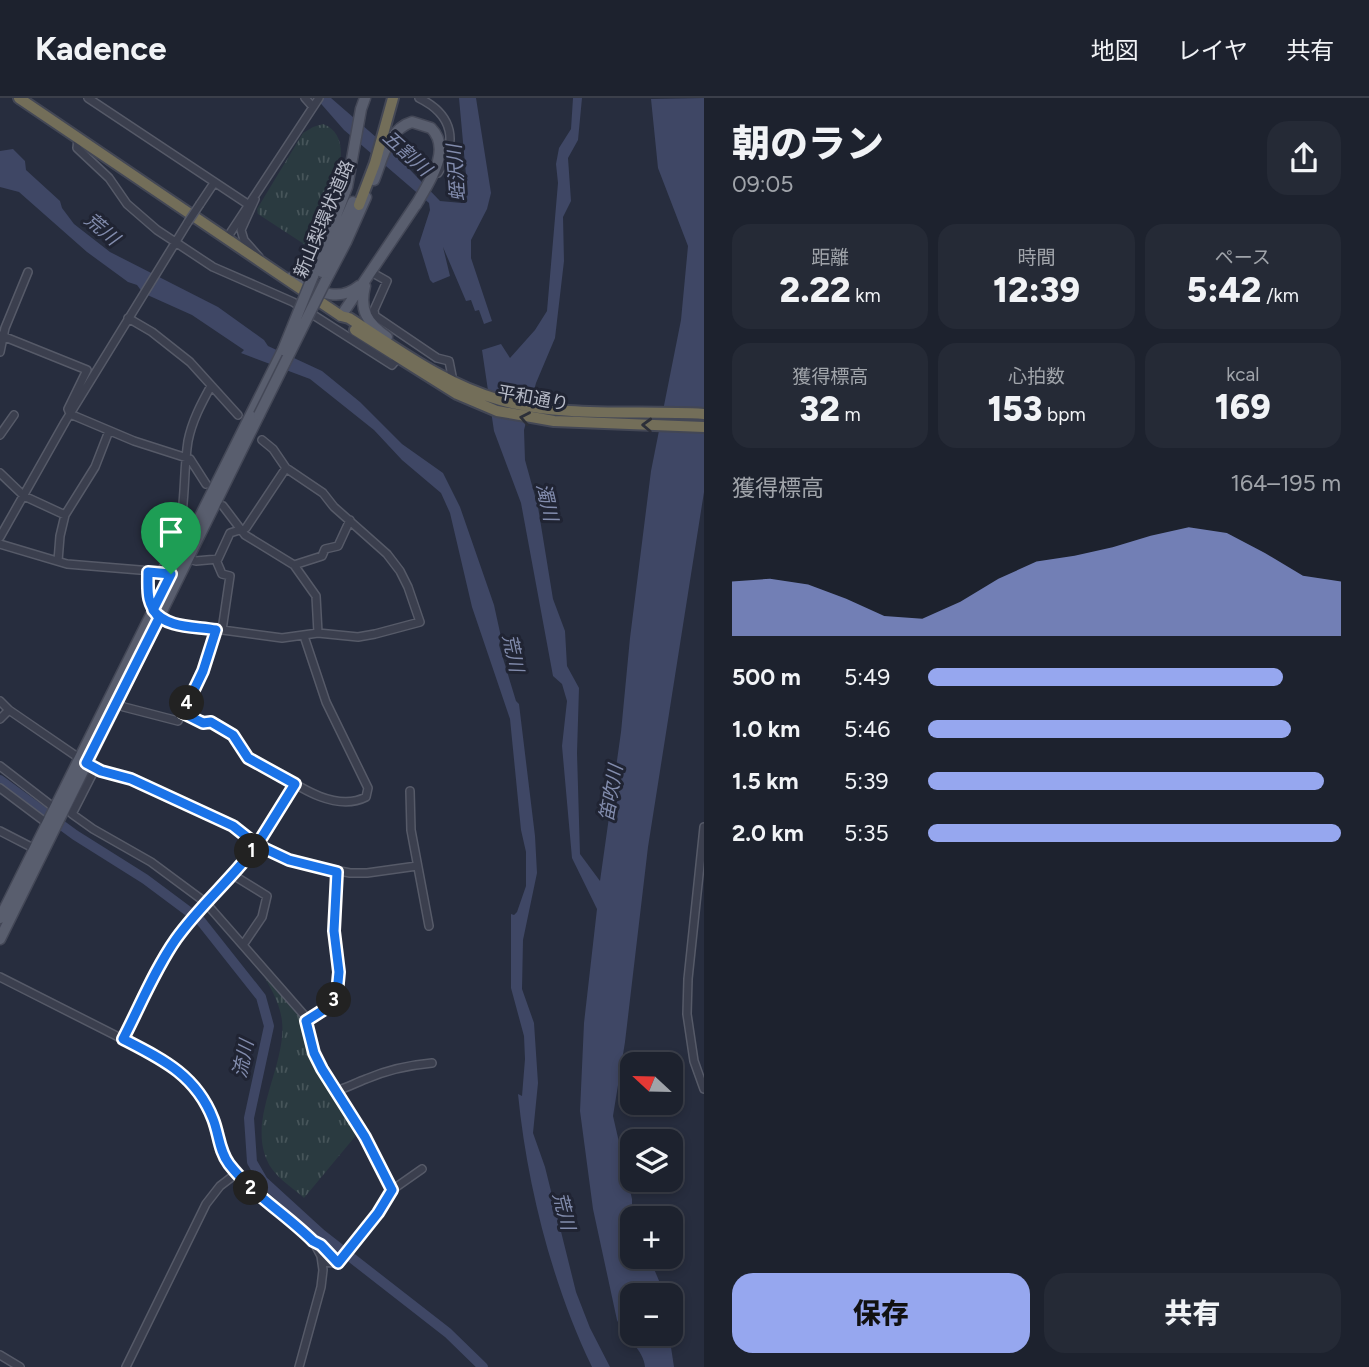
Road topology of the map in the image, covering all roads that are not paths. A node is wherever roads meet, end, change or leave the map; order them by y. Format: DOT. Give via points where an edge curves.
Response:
graph roads {
  1 [pos="19,98"];
  2 [pos="88,98"];
  3 [pos="305,98"];
  4 [pos="365,98"];
  5 [pos="386,98"];
  6 [pos="393,98"];
  7 [pos="419,98"];
  8 [pos="316,103"];
  9 [pos="383,136"];
  10 [pos="78,138"];
  11 [pos="374,163"];
  12 [pos="438,173"];
  13 [pos="430,182"];
  14 [pos="214,183"];
  15 [pos="258,191"];
  16 [pos="356,204"];
  17 [pos="248,205"];
  18 [pos="227,237"];
  19 [pos="175,244"];
  20 [pos="264,263"];
  21 [pos="276,271"];
  22 [pos="28,272"];
  23 [pos="371,272"];
  24 [pos="319,279"];
  25 [pos="130,316"];
  26 [pos="341,316"];
  27 [pos="1,336"];
  28 [pos="0,352"];
  29 [pos="398,358"];
  30 [pos="422,364"];
  31 [pos="453,381"];
  32 [pos="211,386"];
  33 [pos="256,412"];
  34 [pos="70,414"];
  35 [pos="704,414"];
  36 [pos="14,415"];
  37 [pos="239,415"];
  38 [pos="587,417"];
  39 [pos="704,427"];
  40 [pos="109,431"];
  41 [pos="0,435"];
  42 [pos="262,440"];
  43 [pos="187,458"];
  44 [pos="286,468"];
  45 [pos="0,473"];
  46 [pos="186,482"];
  47 [pos="24,496"];
  48 [pos="223,506"];
  49 [pos="65,515"];
  50 [pos="351,520"];
  51 [pos="241,530"];
  52 [pos="0,537"];
  53 [pos="0,544"];
  54 [pos="188,559"];
  55 [pos="216,560"];
  56 [pos="58,561"];
  57 [pos="294,565"];
  58 [pos="148,572"];
  59 [pos="166,573"];
  60 [pos="156,614"];
  61 [pos="219,630"];
  62 [pos="318,633"];
  63 [pos="304,636"];
  64 [pos="0,701"];
  65 [pos="116,703"];
  66 [pos="9,710"];
  67 [pos="183,713"];
  68 [pos="0,719"];
  69 [pos="87,764"];
  70 [pos="0,766"];
  71 [pos="295,784"];
  72 [pos="0,788"];
  73 [pos="410,791"];
  74 [pos="55,817"];
  75 [pos="704,827"];
  76 [pos="0,831"];
  77 [pos="257,845"];
  78 [pos="39,851"];
  79 [pos="417,866"];
  80 [pos="337,872"];
  81 [pos="233,875"];
  82 [pos="205,902"];
  83 [pos="0,918"];
  84 [pos="429,926"];
  85 [pos="0,939"];
  86 [pos="243,944"];
  87 [pos="0,977"];
  88 [pos="306,1021"];
  89 [pos="123,1039"];
  90 [pos="432,1063"];
  91 [pos="704,1089"];
  92 [pos="335,1091"];
  93 [pos="422,1169"];
  94 [pos="237,1173"];
  95 [pos="392,1190"];
  96 [pos="313,1241"];
  97 [pos="341,1260"];
  98 [pos="322,1262"];
  99 [pos="0,1355"];
  100 [pos="20,1367"];
  101 [pos="126,1367"];
  102 [pos="299,1367"];
  1 -- 10 [label="highway, 平和通り"];
  2 -- 14 [label="street"];
  3 -- 8 [label="street"];
  4 -- 24 [label="main road"];
  5 -- 9 [label="highway"];
  6 -- 9 [label="highway"];
  7 -- 12 [label="street" via="442,114 449,131 449,150"];
  8 -- 15 [label="street"];
  9 -- 11 [label="highway, 新山梨環状道路"];
  9 -- 13 [label="main road" via="407,123 421,123 435,131 440,151"];
  10 -- 18 [label="highway, 平和通り"];
  10 -- 19 [label="street" via="77,148 109,178 127,204"];
  11 -- 16 [label="highway, 新山梨環状道路"];
  11 -- 24 [label="main road" via="346,242"];
  12 -- 13 [label="main road"];
  13 -- 23 [label="main road"];
  14 -- 17 [label="street"];
  14 -- 19 [label="street, bridge"];
  15 -- 17 [label="street"];
  15 -- 20 [label="street" via="241,233"];
  16 -- 24 [label="main road"];
  17 -- 18 [label="street"];
  18 -- 20 [label="highway, 平和通り"];
  19 -- 25 [label="street"];
  19 -- 29 [label="street" via="213,267 293,302 392,365"];
  20 -- 21 [label="highway, 平和通り"];
  21 -- 23 [label="main road" via="338,296 353,291"];
  21 -- 26 [label="highway, 平和通り"];
  22 -- 27 [label="street"];
  23 -- 26 [label="main road"];
  23 -- 30 [label="main road" via="362,299 366,319"];
  23 -- 31 [label="street" via="387,281 375,316 437,358 449,361"];
  24 -- 33 [label="main road, bridge"];
  24 -- 33 [label="main road, bridge"];
  25 -- 32 [label="street" via="190,362"];
  25 -- 34 [label="street"];
  26 -- 29 [label="highway, 平和通り"];
  26 -- 30 [label="highway, 平和通り"];
  27 -- 28 [label="street"];
  27 -- 34 [label="street" via="88,370 68,409"];
  38 -- 29 [label="highway, 平和通り, one-way" via="521,417 470,401"];
  30 -- 31 [label="highway, 平和通り"];
  31 -- 38 [label="highway, 平和通り" via="517,404"];
  32 -- 37 [label="street"];
  32 -- 43 [label="street" via="194,419"];
  33 -- 54 [label="main road"];
  33 -- 59 [label="main road"];
  34 -- 40 [label="street"];
  34 -- 47 [label="street"];
  35 -- 38 [label="highway, 平和通り"];
  36 -- 41 [label="street"];
  39 -- 38 [label="highway, 平和通り, one-way"];
  40 -- 43 [label="street"];
  40 -- 49 [label="street" via="99,459"];
  42 -- 44 [label="street"];
  43 -- 46 [label="street"];
  43 -- 46 [label="street" via="206,484"];
  44 -- 50 [label="street" via="323,493"];
  44 -- 51 [label="street"];
  45 -- 47 [label="street"];
  46 -- 59 [label="street"];
  47 -- 49 [label="street"];
  47 -- 52 [label="street"];
  48 -- 51 [label="street"];
  49 -- 56 [label="street"];
  50 -- 57 [label="street" via="338,546"];
  50 -- 62 [label="street" via="400,571 420,622 358,637"];
  51 -- 55 [label="street" via="230,533"];
  51 -- 57 [label="street"];
  53 -- 56 [label="street"];
  54 -- 55 [label="street"];
  54 -- 60 [label="main road"];
  55 -- 61 [label="street" via="222,574 230,576"];
  56 -- 58 [label="street"];
  57 -- 62 [label="street" via="316,596"];
  58 -- 59 [label="street"];
  58 -- 60 [label="street" via="148,602"];
  59 -- 60 [label="main road"];
  60 -- 61 [label="street" via="170,623"];
  60 -- 65 [label="main road"];
  60 -- 69 [label="main road"];
  61 -- 63 [label="street" via="282,638"];
  61 -- 67 [label="street"];
  62 -- 63 [label="street"];
  63 -- 71 [label="street" via="325,699 369,793 360,800 341,801"];
  64 -- 66 [label="street"];
  65 -- 67 [label="street" via="170,720 177,721"];
  65 -- 69 [label="main road"];
  66 -- 68 [label="street"];
  66 -- 69 [label="street"];
  67 -- 71 [label="street" via="233,735 248,758"];
  69 -- 74 [label="main road"];
  69 -- 77 [label="street" via="233,826"];
  69 -- 82 [label="street" via="72,814 151,862"];
  70 -- 74 [label="street"];
  71 -- 77 [label="street"];
  72 -- 74 [label="street"];
  73 -- 79 [label="street"];
  74 -- 78 [label="main road"];
  75 -- 91 [label="street" via="687,1014 694,1061"];
  76 -- 78 [label="street"];
  77 -- 80 [label="street" via="289,860"];
  77 -- 81 [label="street"];
  78 -- 83 [label="main road"];
  78 -- 85 [label="main road"];
  79 -- 80 [label="street"];
  79 -- 84 [label="street"];
  80 -- 88 [label="street" via="337,993 328,1007"];
  81 -- 82 [label="street"];
  81 -- 86 [label="street" via="267,896 261,918"];
  82 -- 86 [label="street"];
  82 -- 89 [label="street" via="164,959"];
  86 -- 88 [label="street"];
  87 -- 89 [label="street"];
  88 -- 92 [label="street" via="314,1053"];
  89 -- 94 [label="street" via="187,1077 206,1103 223,1152"];
  90 -- 92 [label="street" via="405,1066"];
  92 -- 95 [label="street"];
  93 -- 95 [label="street"];
  94 -- 96 [label="street"];
  94 -- 101 [label="street" via="206,1204"];
  95 -- 97 [label="street"];
  96 -- 97 [label="street"];
  96 -- 98 [label="street"];
  97 -- 98 [label="street"];
  98 -- 102 [label="street" via="321,1287"];
  99 -- 100 [label="street"];
}
